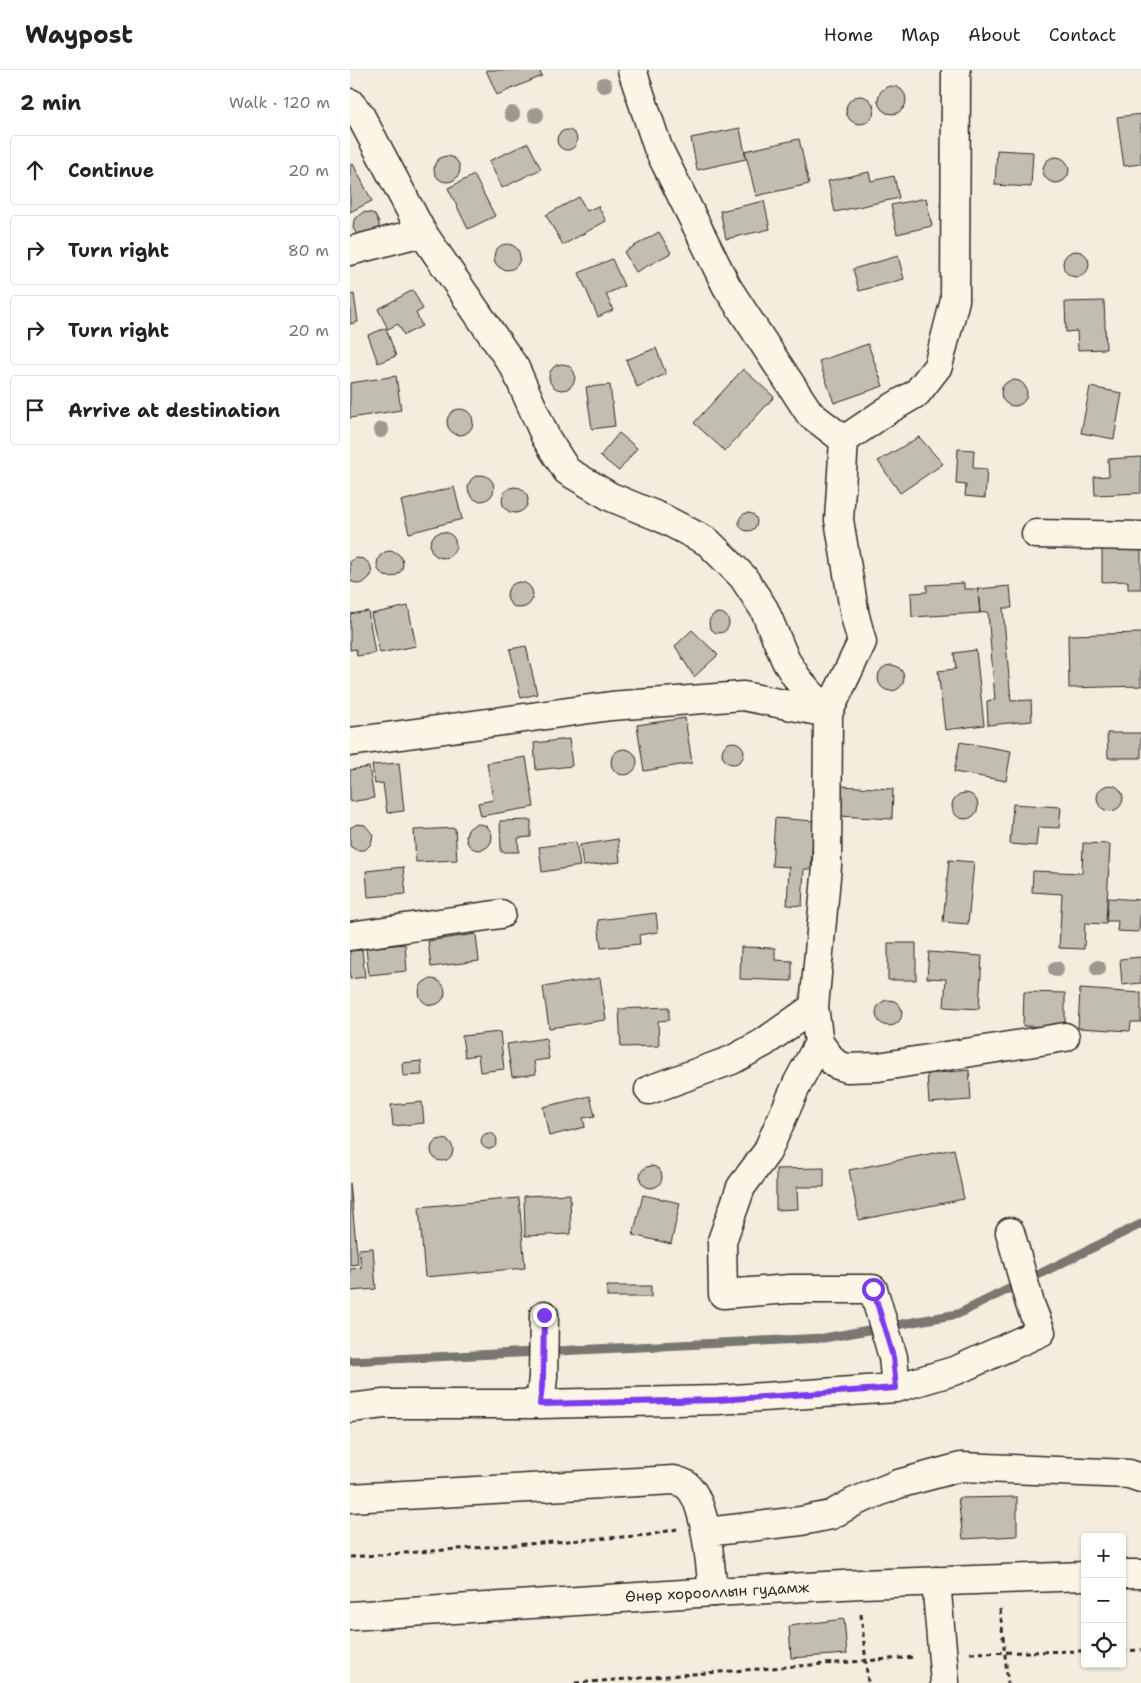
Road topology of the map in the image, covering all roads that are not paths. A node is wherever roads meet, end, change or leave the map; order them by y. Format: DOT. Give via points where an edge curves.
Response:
graph roads {
  1 [pos="632,70"];
  2 [pos="956,70"];
  3 [pos="350,103"];
  4 [pos="422,232"];
  5 [pos="350,251"];
  6 [pos="844,440"];
  7 [pos="1036,534"];
  8 [pos="1141,536"];
  9 [pos="828,713"];
  10 [pos="350,742"];
  11 [pos="501,914"];
  12 [pos="350,936"];
  13 [pos="814,1007"];
  14 [pos="1065,1037"];
  15 [pos="819,1043"];
  16 [pos="648,1090"];
  17 [pos="1010,1232"];
  18 [pos="544,1315"];
  19 [pos="896,1388"];
  20 [pos="540,1404"];
  21 [pos="350,1408"];
  22 [pos="1141,1478"];
  23 [pos="350,1498"];
  24 [pos="706,1532"];
  25 [pos="1126,1574"];
  26 [pos="1141,1574"];
  27 [pos="1081,1576"];
  28 [pos="936,1581"];
  29 [pos="712,1592"];
  30 [pos="350,1616"];
  31 [pos="945,1683"];
  1 -- 6 [label="street" via="658,148 728,287 810,414"];
  2 -- 6 [label="street" via="955,300 938,366 917,393"];
  3 -- 4 [label="street" via="360,115"];
  4 -- 5 [label="street"];
  4 -- 9 [label="street" via="514,368 546,438 567,471 610,497 662,518 708,542 743,577 764,609 786,661"];
  6 -- 9 [label="street" via="839,520 862,642"];
  7 -- 8 [label="street"];
  9 -- 10 [label="street" via="743,696 610,706"];
  9 -- 13 [label="street" via="827,866"];
  11 -- 12 [label="street"];
  13 -- 15 [label="street"];
  13 -- 16 [label="street" via="763,1043 732,1060"];
  14 -- 15 [label="street" via="878,1068 847,1068 835,1064"];
  15 -- 19 [label="street" via="767,1152 741,1187 722,1241 723,1294 790,1290 876,1298 893,1357"];
  17 -- 19 [label="street" via="1041,1332 957,1370"];
  18 -- 20 [label="street"];
  19 -- 20 [label="street" via="718,1400"];
  20 -- 21 [label="street" via="384,1404"];
  22 -- 24 [label="street" via="1129,1474 961,1467 898,1484 831,1515"];
  23 -- 24 [label="street" via="674,1480 694,1494"];
  24 -- 29 [label="street"];
  25 -- 26 [label="street"];
  27 -- 28 [label="street, Өнөр хорооллын гудамж"];
  28 -- 29 [label="street, Өнөр хорооллын гудамж"];
  28 -- 31 [label="street"];
  29 -- 30 [label="street, Өнөр хорооллын гудамж"];
}
